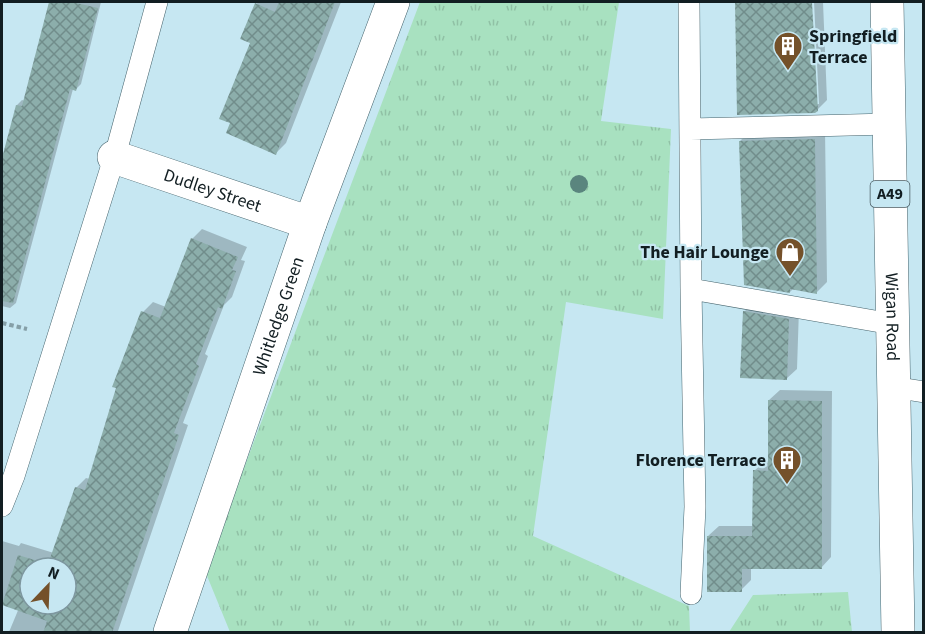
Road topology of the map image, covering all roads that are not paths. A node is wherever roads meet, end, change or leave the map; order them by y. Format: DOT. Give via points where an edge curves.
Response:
graph roads {
  1 [pos="157,2"];
  2 [pos="393,2"];
  3 [pos="689,2"];
  4 [pos="886,2"];
  5 [pos="889,124"];
  6 [pos="690,129"];
  7 [pos="114,157"];
  8 [pos="310,224"];
  9 [pos="691,290"];
  10 [pos="892,324"];
  11 [pos="908,390"];
  12 [pos="2,507"];
  13 [pos="691,594"];
  14 [pos="170,633"];
  15 [pos="898,633"];
  1 -- 7 [label="lane"];
  2 -- 8 [label="street, Whitledge Green"];
  3 -- 6 [label="lane"];
  4 -- 5 [label="street, Wigan Road / A49"];
  5 -- 6 [label="lane"];
  5 -- 10 [label="street, Wigan Road / A49"];
  6 -- 9 [label="lane"];
  7 -- 8 [label="street, Dudley Street"];
  7 -- 12 [label="lane"];
  8 -- 14 [label="street, Whitledge Green"];
  9 -- 10 [label="lane"];
  9 -- 13 [label="lane"];
  10 -- 11 [label="street, Wigan Road / A49"];
  11 -- 15 [label="street, Wigan Road / A49"];
}
